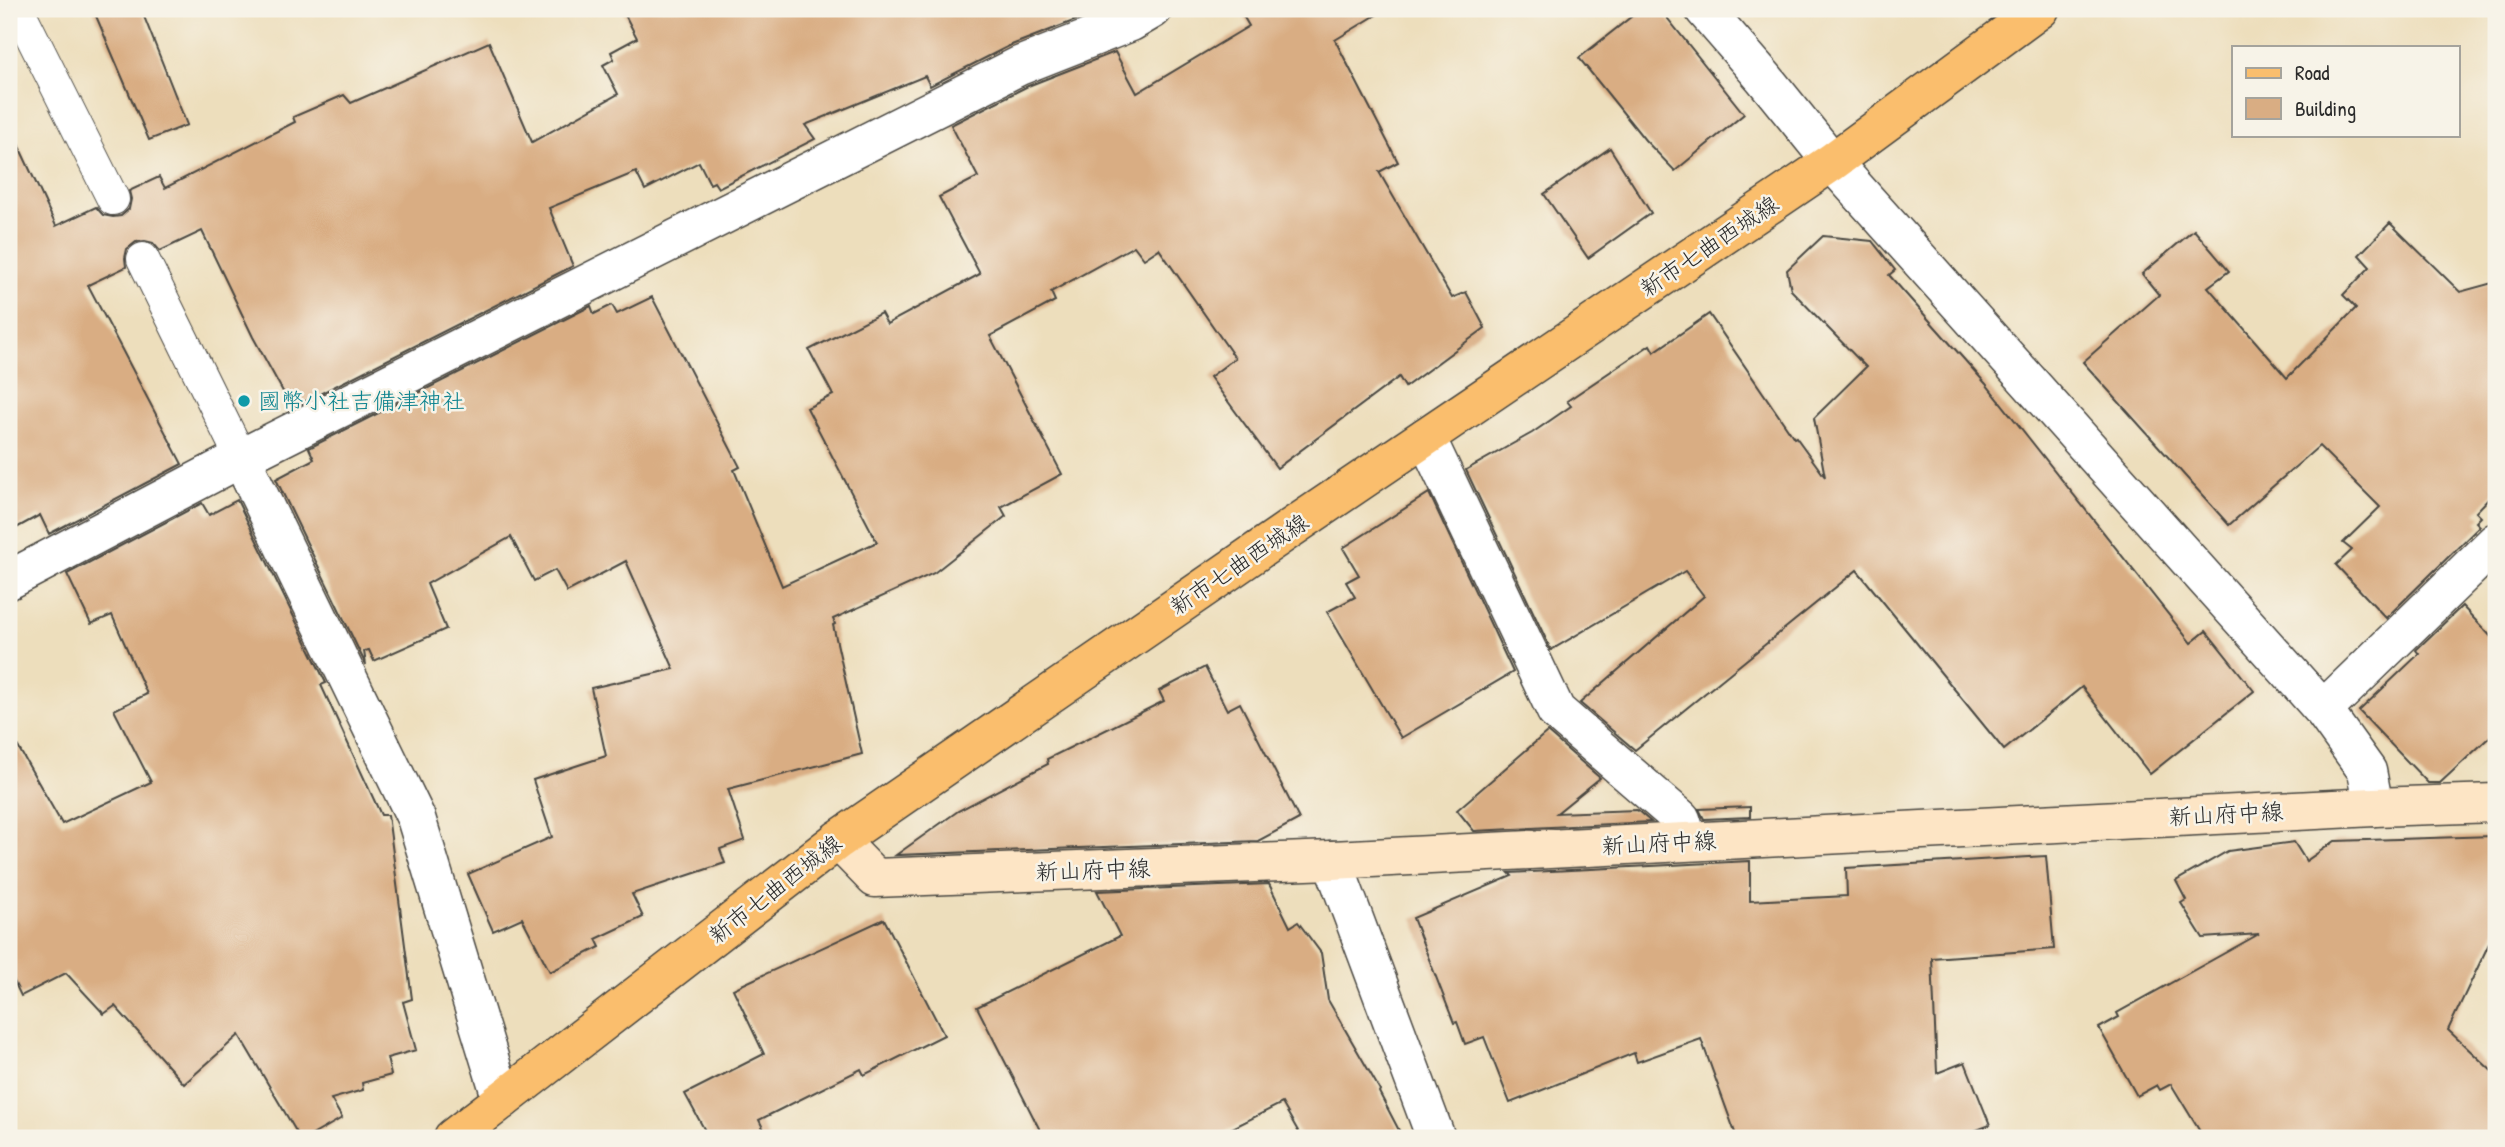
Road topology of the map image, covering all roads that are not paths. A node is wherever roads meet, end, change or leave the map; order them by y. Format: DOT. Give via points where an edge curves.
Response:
graph roads {
  1 [pos="18,9"];
  2 [pos="1153,9"];
  3 [pos="1704,9"];
  4 [pos="2040,9"];
  5 [pos="1832,162"];
  6 [pos="113,199"];
  7 [pos="144,259"];
  8 [pos="1426,437"];
  9 [pos="241,458"];
  10 [pos="2496,542"];
  11 [pos="9,580"];
  12 [pos="2323,710"];
  13 [pos="2496,803"];
  14 [pos="2374,807"];
  15 [pos="838,841"];
  16 [pos="1688,841"];
  17 [pos="1332,860"];
  18 [pos="502,1100"];
  19 [pos="453,1138"];
  20 [pos="1436,1138"];
  1 -- 6 [label="lane"];
  2 -- 9 [label="street" via="1019,66"];
  3 -- 5 [label="street"];
  4 -- 5 [label="main road, 新市七曲西城線"];
  5 -- 8 [label="main road, 新市七曲西城線"];
  5 -- 12 [label="street"];
  7 -- 9 [label="lane"];
  8 -- 15 [label="main road, 新市七曲西城線"];
  8 -- 16 [label="street" via="1556,711 1681,819"];
  9 -- 11 [label="street"];
  9 -- 18 [label="street" via="416,818"];
  10 -- 12 [label="street"];
  12 -- 14 [label="street" via="2367,771"];
  13 -- 14 [label="main road, 新山府中線"];
  14 -- 16 [label="main road, 新山府中線"];
  15 -- 17 [label="main road, 新山府中線" via="875,878"];
  15 -- 18 [label="main road, 新市七曲西城線"];
  16 -- 17 [label="main road, 新山府中線"];
  17 -- 20 [label="street"];
  18 -- 19 [label="main road, 新市七曲西城線"];
}
